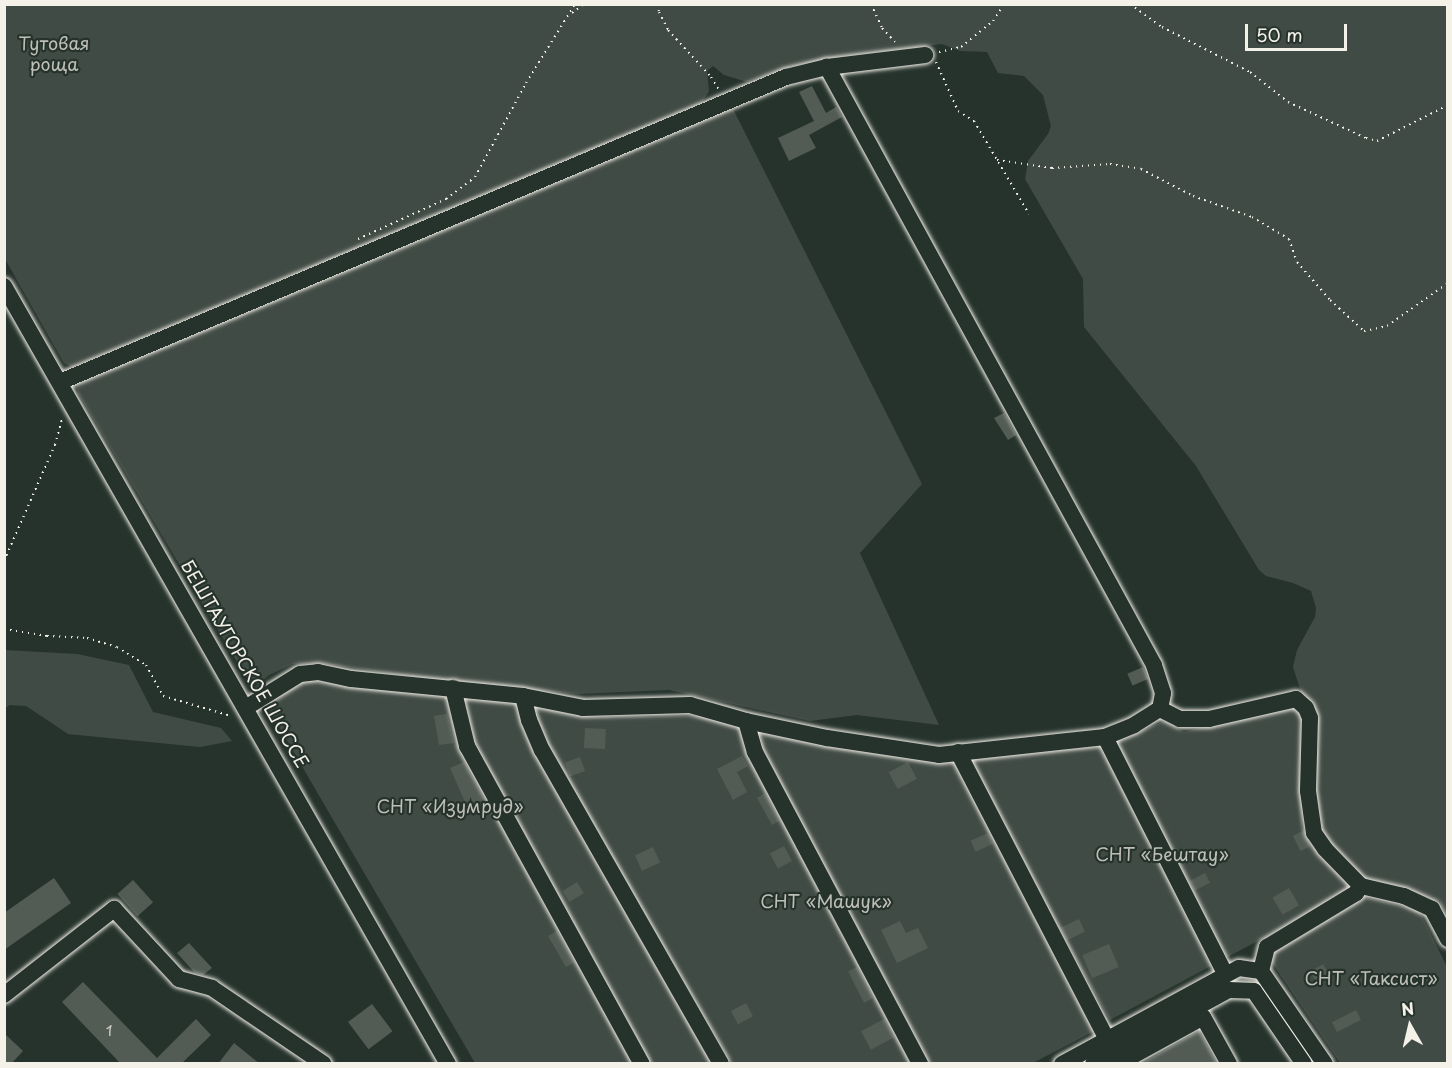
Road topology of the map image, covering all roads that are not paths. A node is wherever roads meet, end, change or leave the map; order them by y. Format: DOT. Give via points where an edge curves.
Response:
graph roads {
  1 [pos="925,55"];
  2 [pos="827,67"];
  3 [pos="4,286"];
  4 [pos="63,389"];
  5 [pos="453,688"];
  6 [pos="523,696"];
  7 [pos="1160,709"];
  8 [pos="249,710"];
  9 [pos="746,722"];
  10 [pos="1104,738"];
  11 [pos="958,752"];
  12 [pos="1361,886"];
  13 [pos="1448,939"];
  14 [pos="1261,971"];
  15 [pos="1225,974"];
  16 [pos="4,995"];
  17 [pos="1107,1039"];
  18 [pos="324,1064"];
  19 [pos="448,1064"];
  20 [pos="642,1064"];
  21 [pos="721,1064"];
  22 [pos="920,1064"];
  23 [pos="1062,1064"];
  24 [pos="1093,1064"];
  25 [pos="1119,1064"];
  26 [pos="1229,1064"];
  27 [pos="1304,1064"];
  28 [pos="1325,1064"];
  1 -- 2 [label="street"];
  2 -- 4 [label="street" via="786,77"];
  2 -- 7 [label="street" via="1154,665 1163,693"];
  3 -- 4 [label="street, БЕШТАУГОРСКОЕ ШОССЕ"];
  4 -- 8 [label="street, БЕШТАУГОРСКОЕ ШОССЕ"];
  5 -- 6 [label="street"];
  5 -- 8 [label="street" via="351,679 318,672 300,674"];
  5 -- 20 [label="street" via="467,746"];
  6 -- 9 [label="street" via="583,708 690,705"];
  6 -- 21 [label="street" via="542,750"];
  7 -- 10 [label="street"];
  7 -- 12 [label="street" via="1180,719 1209,719 1296,699 1310,718 1308,791 1314,833"];
  8 -- 19 [label="street, БЕШТАУГОРСКОЕ ШОССЕ"];
  9 -- 11 [label="street" via="939,755"];
  9 -- 22 [label="street" via="755,752"];
  10 -- 11 [label="street"];
  10 -- 15 [label="street"];
  11 -- 17 [label="street"];
  12 -- 13 [label="street" via="1404,896 1432,909"];
  12 -- 14 [label="street" via="1356,893 1267,947"];
  14 -- 15 [label="street" via="1239,968"];
  14 -- 28 [label="street"];
  15 -- 17 [label="street"];
  16 -- 18 [label="street" via="114,909 179,979 212,988"];
  17 -- 23 [label="street"];
  24 -- 27 [label="street" via="1230,990 1254,992"];
  25 -- 26 [label="street" via="1203,1017"];
}
